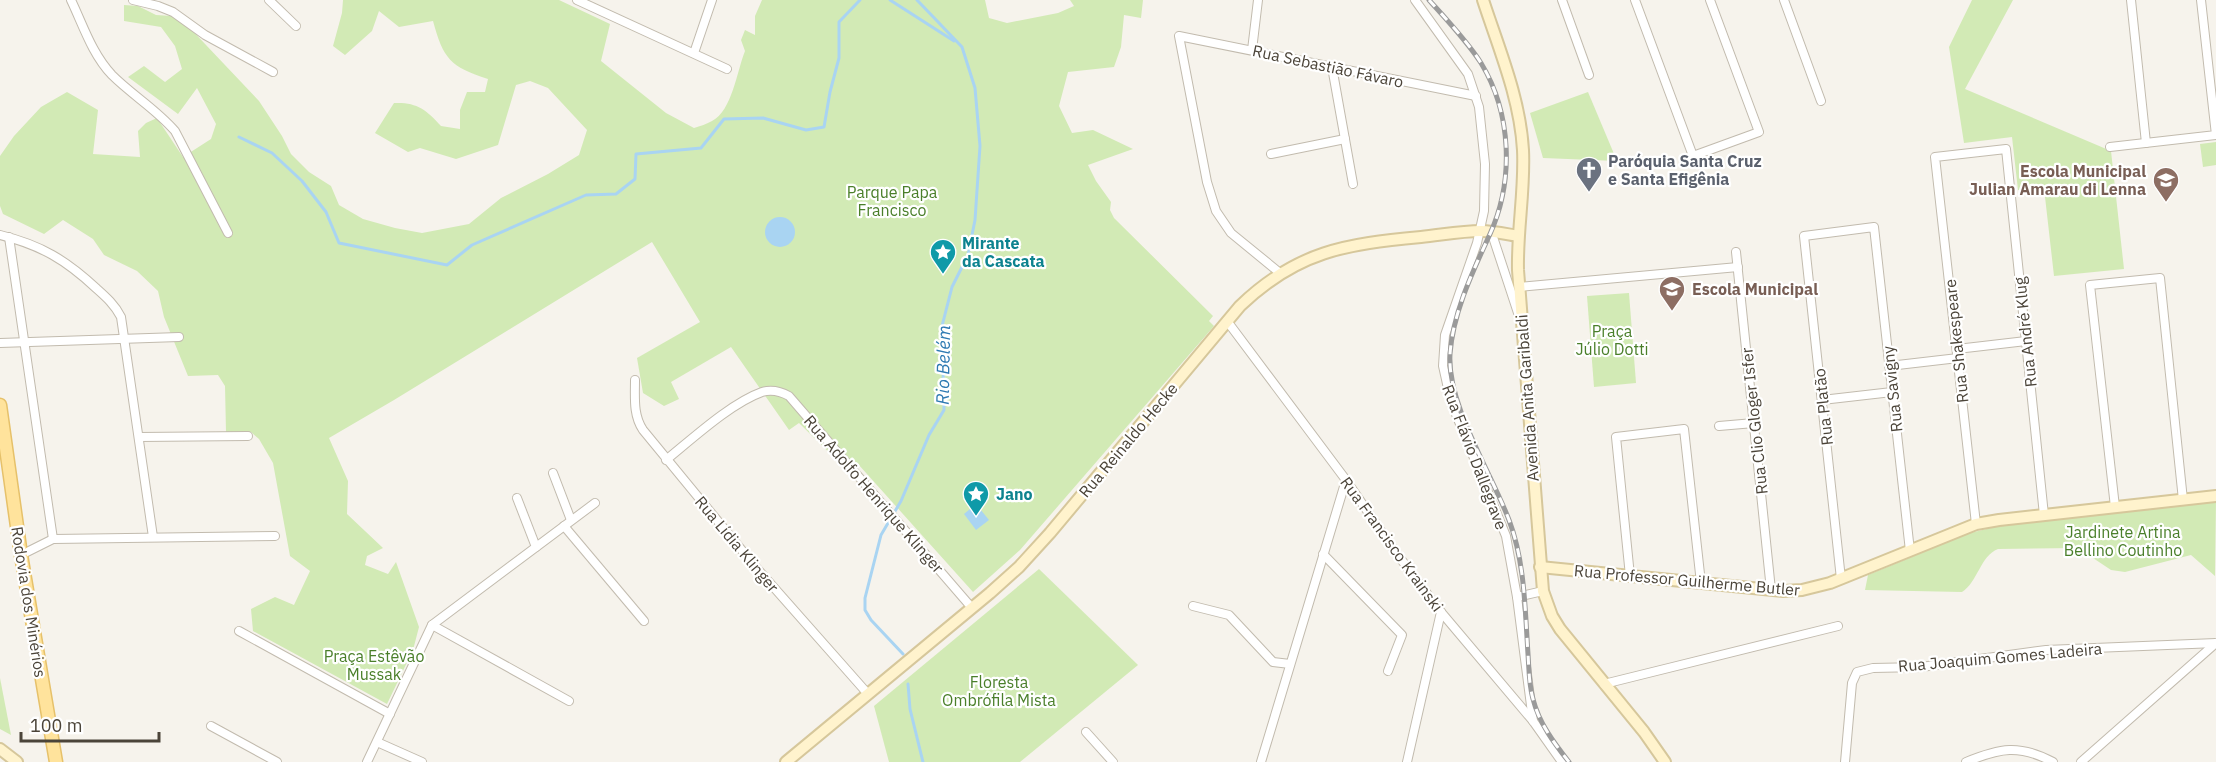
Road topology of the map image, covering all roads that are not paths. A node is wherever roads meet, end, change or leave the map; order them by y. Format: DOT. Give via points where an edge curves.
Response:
graph roads {
  1 [pos="71,0"];
  2 [pos="133,0"];
  3 [pos="269,0"];
  4 [pos="577,0"];
  5 [pos="712,0"];
  6 [pos="1258,0"];
  7 [pos="1415,0"];
  8 [pos="1483,0"];
  9 [pos="1562,0"];
  10 [pos="1635,0"];
  11 [pos="1710,0"];
  12 [pos="1784,0"];
  13 [pos="2131,0"];
  14 [pos="2201,0"];
  15 [pos="296,26"];
  16 [pos="1252,50"];
  17 [pos="694,53"];
  18 [pos="1332,67"];
  19 [pos="727,69"];
  20 [pos="273,72"];
  21 [pos="1589,75"];
  22 [pos="1476,96"];
  23 [pos="1821,101"];
  24 [pos="2216,135"];
  25 [pos="1345,139"];
  26 [pos="2146,143"];
  27 [pos="2110,147"];
  28 [pos="1271,154"];
  29 [pos="1935,157"];
  30 [pos="1353,184"];
  31 [pos="1874,227"];
  32 [pos="1486,231"];
  33 [pos="228,233"];
  34 [pos="0,235"];
  35 [pos="1518,236"];
  36 [pos="9,237"];
  37 [pos="1736,252"];
  38 [pos="1738,267"];
  39 [pos="1280,273"];
  40 [pos="1519,287"];
  41 [pos="1227,321"];
  42 [pos="1522,324"];
  43 [pos="178,337"];
  44 [pos="125,339"];
  45 [pos="2026,341"];
  46 [pos="24,342"];
  47 [pos="0,344"];
  48 [pos="1957,349"];
  49 [pos="1958,358"];
  50 [pos="1889,366"];
  51 [pos="635,380"];
  52 [pos="1892,392"];
  53 [pos="1822,400"];
  54 [pos="0,405"];
  55 [pos="1754,423"];
  56 [pos="1719,426"];
  57 [pos="248,436"];
  58 [pos="139,437"];
  59 [pos="666,460"];
  60 [pos="553,473"];
  61 [pos="1346,480"];
  62 [pos="2216,496"];
  63 [pos="517,498"];
  64 [pos="2183,500"];
  65 [pos="595,503"];
  66 [pos="2115,507"];
  67 [pos="2044,515"];
  68 [pos="571,520"];
  69 [pos="1976,524"];
  70 [pos="564,526"];
  71 [pos="275,536"];
  72 [pos="153,537"];
  73 [pos="53,539"];
  74 [pos="536,547"];
  75 [pos="1910,551"];
  76 [pos="1323,554"];
  77 [pos="21,555"];
  78 [pos="1540,567"];
  79 [pos="1630,576"];
  80 [pos="1841,579"];
  81 [pos="1701,583"];
  82 [pos="1771,590"];
  83 [pos="1543,591"];
  84 [pos="1517,597"];
  85 [pos="1193,606"];
  86 [pos="972,608"];
  87 [pos="1441,612"];
  88 [pos="644,621"];
  89 [pos="432,625"];
  90 [pos="1838,626"];
  91 [pos="239,632"];
  92 [pos="2216,643"];
  93 [pos="1290,664"];
  94 [pos="1388,671"];
  95 [pos="1604,684"];
  96 [pos="868,694"];
  97 [pos="569,700"];
  98 [pos="390,714"];
  99 [pos="1533,721"];
  100 [pos="211,726"];
  101 [pos="1086,732"];
  102 [pos="377,742"];
  103 [pos="0,749"];
  104 [pos="1969,761"];
  105 [pos="17,762"];
  106 [pos="56,762"];
  107 [pos="277,762"];
  108 [pos="367,762"];
  109 [pos="422,762"];
  110 [pos="786,762"];
  111 [pos="1113,762"];
  112 [pos="1261,762"];
  113 [pos="1407,762"];
  114 [pos="1562,762"];
  115 [pos="1665,762"];
  116 [pos="1845,762"];
  117 [pos="2053,762"];
  118 [pos="2081,762"];
  1 -- 33 [label="street" via="101,63 175,131"];
  2 -- 20 [label="street" via="173,12 205,35"];
  3 -- 15 [label="street"];
  4 -- 17 [label="street"];
  5 -- 17 [label="street"];
  6 -- 16 [label="street"];
  7 -- 22 [label="street, Rua Flávio Dallegrave" via="1468,74"];
  8 -- 35 [label="main road, Avenida Anita Garibaldi" via="1521,128"];
  9 -- 21 [label="street"];
  10 -- 11 [label="street" via="1693,156 1759,132"];
  12 -- 23 [label="street"];
  13 -- 26 [label="street"];
  14 -- 24 [label="street"];
  16 -- 18 [label="street, Rua Sebastião Fávaro"];
  16 -- 39 [label="street, Rua Sebastião Fávaro" via="1179,36 1216,211 1231,232"];
  17 -- 19 [label="street"];
  18 -- 22 [label="street, Rua Sebastião Fávaro"];
  18 -- 25 [label="street"];
  22 -- 32 [label="street, Rua Flávio Dallegrave" via="1482,133"];
  24 -- 26 [label="street"];
  25 -- 28 [label="street"];
  25 -- 30 [label="street"];
  26 -- 27 [label="street"];
  29 -- 45 [label="street, Rua André Klug" via="2006,149"];
  29 -- 48 [label="street, Rua Shakespeare"];
  31 -- 50 [label="street, Rua Savigny"];
  31 -- 53 [label="street, Rua Platão" via="1804,236"];
  32 -- 35 [label="main road, Rua Reinaldo Hecke"];
  32 -- 39 [label="main road, Rua Reinaldo Hecke" via="1354,244 1317,255"];
  32 -- 42 [label="street"];
  32 -- 84 [label="street, Rua Flávio Dallegrave" via="1477,243 1449,320 1443,366 1451,402 1503,524"];
  34 -- 36 [label="street"];
  35 -- 40 [label="main road, Avenida Anita Garibaldi"];
  36 -- 44 [label="street" via="48,250 85,278 117,309"];
  36 -- 46 [label="street, Rodovia dos Minérios"];
  37 -- 38 [label="street, Rua Clio Gloger Isfer"];
  38 -- 40 [label="street"];
  38 -- 55 [label="street, Rua Clio Gloger Isfer"];
  39 -- 41 [label="main road, Rua Reinaldo Hecke" via="1253,293"];
  40 -- 42 [label="main road, Avenida Anita Garibaldi"];
  41 -- 61 [label="street, Rua Francisco Krainski"];
  41 -- 86 [label="main road, Rua Reinaldo Hecke" via="1050,533 1019,567"];
  42 -- 78 [label="main road, Avenida Anita Garibaldi"];
  43 -- 44 [label="street"];
  44 -- 46 [label="street"];
  44 -- 58 [label="street"];
  45 -- 48 [label="street"];
  45 -- 67 [label="street, Rua André Klug"];
  46 -- 47 [label="street"];
  46 -- 73 [label="street, Rodovia dos Minérios"];
  48 -- 49 [label="street, Rua Shakespeare"];
  49 -- 50 [label="street"];
  49 -- 69 [label="street, Rua Shakespeare"];
  50 -- 52 [label="street, Rua Savigny"];
  51 -- 59 [label="street, Rua Lídia Klinger" via="638,422"];
  52 -- 53 [label="street"];
  52 -- 75 [label="street, Rua Savigny"];
  53 -- 80 [label="street, Rua Platão"];
  54 -- 77 [label="main road, Rodovia dos Minérios"];
  55 -- 56 [label="street"];
  55 -- 82 [label="street, Rua Clio Gloger Isfer"];
  57 -- 58 [label="street"];
  58 -- 72 [label="street"];
  59 -- 86 [label="street, Rua Adolfo Henrique Klinger" via="739,404 762,392 776,390 789,396"];
  59 -- 96 [label="street, Rua Lídia Klinger"];
  60 -- 68 [label="street"];
  61 -- 76 [label="street"];
  61 -- 87 [label="street, Rua Francisco Krainski"];
  62 -- 64 [label="main road, Rua Professor Guilherme Butler"];
  63 -- 74 [label="street"];
  64 -- 66 [label="main road, Rua Professor Guilherme Butler"];
  64 -- 66 [label="street" via="2160,278 2090,285"];
  65 -- 68 [label="street"];
  66 -- 67 [label="main road, Rua Professor Guilherme Butler"];
  67 -- 69 [label="main road, Rua Professor Guilherme Butler"];
  68 -- 70 [label="street"];
  69 -- 75 [label="main road, Rua Professor Guilherme Butler"];
  70 -- 74 [label="street"];
  70 -- 88 [label="street"];
  71 -- 72 [label="street"];
  72 -- 73 [label="street"];
  73 -- 77 [label="street"];
  74 -- 89 [label="street"];
  75 -- 80 [label="main road, Rua Professor Guilherme Butler"];
  76 -- 93 [label="street"];
  76 -- 94 [label="street" via="1402,635"];
  77 -- 106 [label="main road, Rodovia dos Minérios"];
  78 -- 79 [label="main road, Rua Professor Guilherme Butler"];
  78 -- 83 [label="main road, Avenida Anita Garibaldi"];
  79 -- 81 [label="main road, Rua Professor Guilherme Butler"];
  79 -- 81 [label="street" via="1616,437 1684,429"];
  80 -- 82 [label="main road, Rua Professor Guilherme Butler" via="1802,590"];
  81 -- 82 [label="main road, Rua Professor Guilherme Butler"];
  83 -- 84 [label="street"];
  83 -- 95 [label="main road, Avenida Anita Garibaldi" via="1560,629"];
  84 -- 99 [label="street, Rua Flávio Dallegrave"];
  85 -- 93 [label="street" via="1229,615 1273,662"];
  86 -- 96 [label="main road, Rua Reinaldo Hecke"];
  87 -- 99 [label="street, Rua Francisco Krainski"];
  87 -- 113 [label="street"];
  89 -- 97 [label="street"];
  89 -- 98 [label="street"];
  90 -- 95 [label="street"];
  91 -- 98 [label="street"];
  92 -- 116 [label="street, Rua Joaquim Gomes Ladeira" via="2030,651 1857,672 1852,683"];
  92 -- 118 [label="street"];
  93 -- 112 [label="street"];
  95 -- 115 [label="main road, Avenida Anita Garibaldi"];
  96 -- 110 [label="main road, Rua Reinaldo Hecke"];
  98 -- 102 [label="street"];
  99 -- 114 [label="street, Rua Francisco Krainski"];
  100 -- 107 [label="street"];
  101 -- 111 [label="street"];
  102 -- 108 [label="street"];
  102 -- 109 [label="street"];
  103 -- 105 [label="main road"];
  104 -- 117 [label="street" via="1992,752 2017,749"];
}
